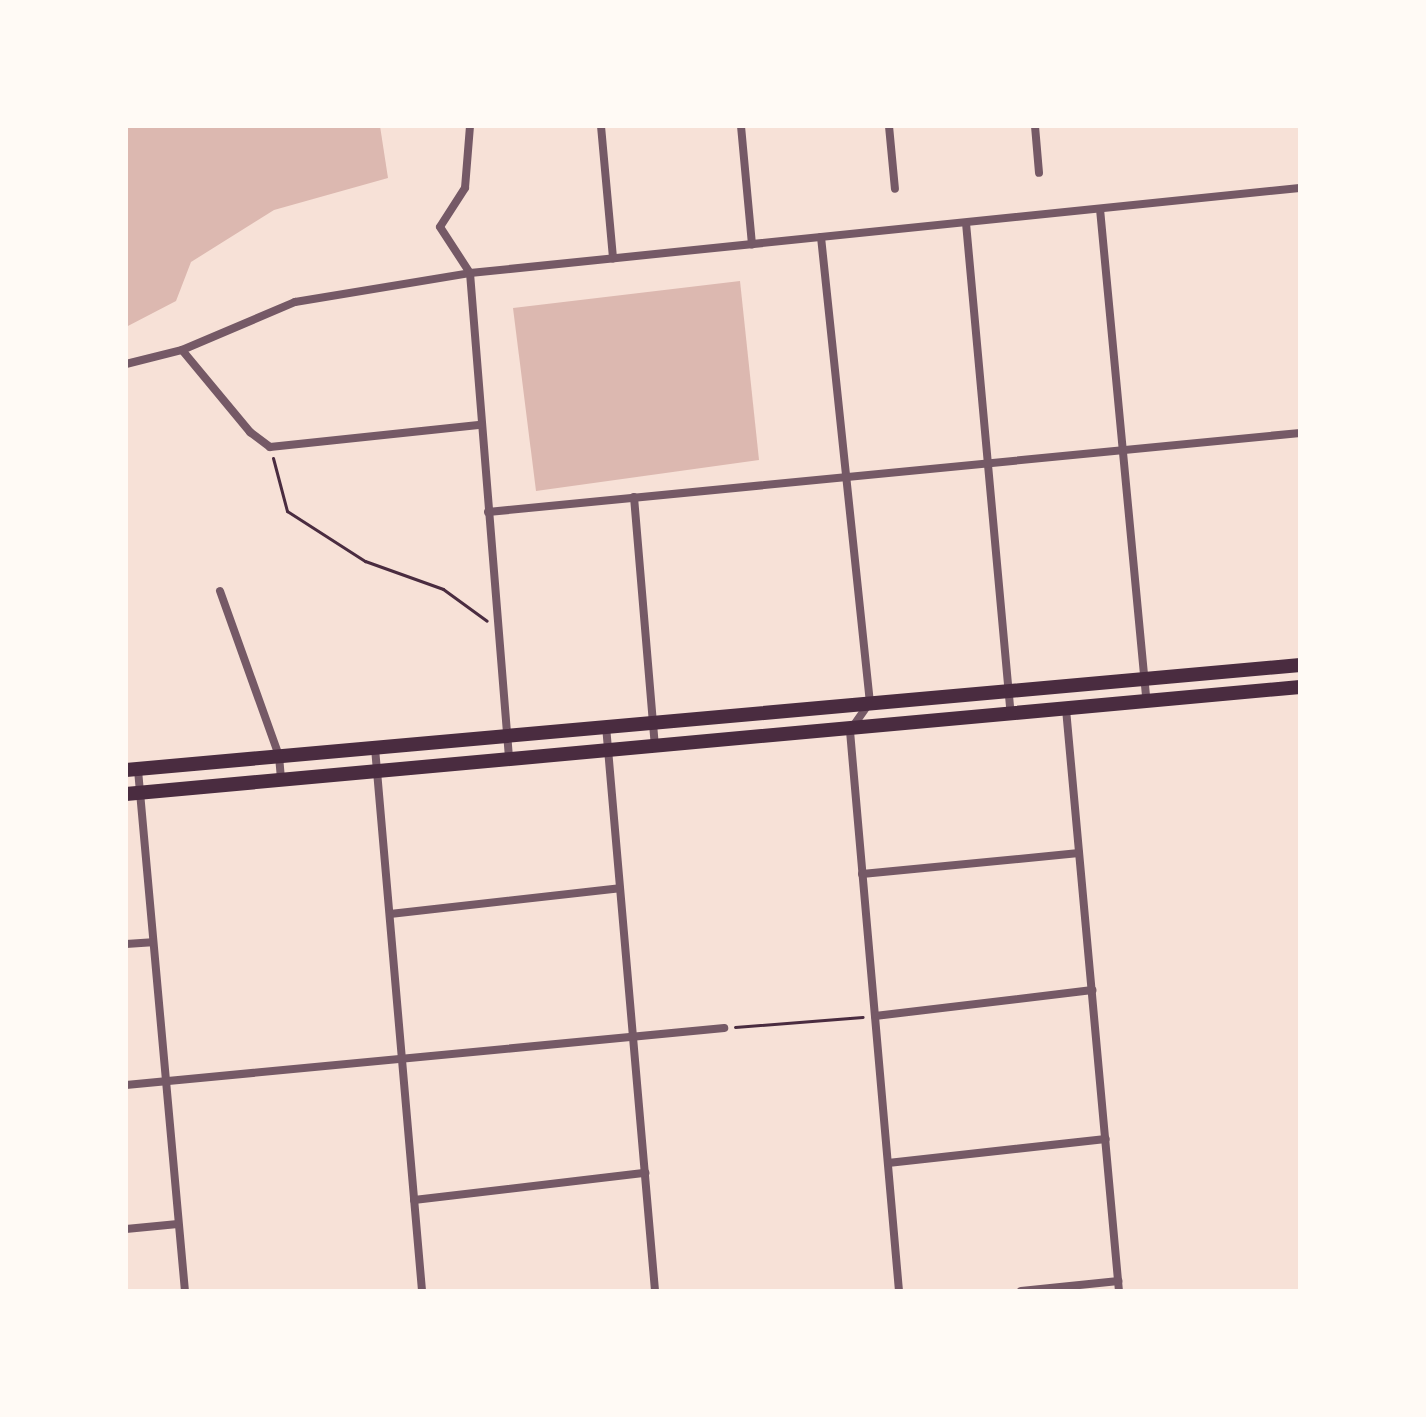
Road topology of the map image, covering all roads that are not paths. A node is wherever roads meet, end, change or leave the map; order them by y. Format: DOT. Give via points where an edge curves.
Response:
graph roads {
  1 [pos="470,126"];
  2 [pos="601,126"];
  3 [pos="741,126"];
  4 [pos="889,126"];
  5 [pos="1035,126"];
  6 [pos="1039,173"];
  7 [pos="1300,188"];
  8 [pos="895,189"];
  9 [pos="1100,209"];
  10 [pos="966,223"];
  11 [pos="821,237"];
  12 [pos="752,244"];
  13 [pos="613,258"];
  14 [pos="470,273"];
  15 [pos="182,350"];
  16 [pos="126,364"];
  17 [pos="481,425"];
  18 [pos="1300,433"];
  19 [pos="1123,447"];
  20 [pos="987,460"];
  21 [pos="850,477"];
  22 [pos="634,497"];
  23 [pos="488,512"];
  24 [pos="220,591"];
  25 [pos="1300,665"];
  26 [pos="1144,677"];
  27 [pos="1300,687"];
  28 [pos="1008,690"];
  29 [pos="870,702"];
  30 [pos="1147,702"];
  31 [pos="1066,709"];
  32 [pos="1011,715"];
  33 [pos="653,722"];
  34 [pos="606,726"];
  35 [pos="850,731"];
  36 [pos="505,734"];
  37 [pos="655,746"];
  38 [pos="375,748"];
  39 [pos="608,751"];
  40 [pos="279,756"];
  41 [pos="509,761"];
  42 [pos="132,770"];
  43 [pos="377,775"];
  44 [pos="281,780"];
  45 [pos="134,794"];
  46 [pos="1079,853"];
  47 [pos="862,874"];
  48 [pos="620,888"];
  49 [pos="390,914"];
  50 [pos="152,942"];
  51 [pos="126,944"];
  52 [pos="1092,990"];
  53 [pos="875,1016"];
  54 [pos="724,1028"];
  55 [pos="632,1037"];
  56 [pos="402,1056"];
  57 [pos="165,1081"];
  58 [pos="126,1085"];
  59 [pos="1106,1139"];
  60 [pos="888,1163"];
  61 [pos="645,1173"];
  62 [pos="414,1200"];
  63 [pos="178,1224"];
  64 [pos="126,1229"];
  65 [pos="1119,1286"];
  66 [pos="185,1291"];
  67 [pos="422,1291"];
  68 [pos="655,1291"];
  69 [pos="899,1291"];
  70 [pos="1021,1291"];
  1 -- 14 [label="street" via="465,188 440,227"];
  2 -- 13 [label="street"];
  3 -- 12 [label="street"];
  4 -- 8 [label="street"];
  5 -- 6 [label="street"];
  7 -- 9 [label="street"];
  9 -- 10 [label="street"];
  9 -- 19 [label="street"];
  10 -- 11 [label="street"];
  10 -- 20 [label="street"];
  11 -- 12 [label="street"];
  11 -- 21 [label="street"];
  12 -- 13 [label="street"];
  13 -- 14 [label="street"];
  14 -- 15 [label="street" via="295,302"];
  14 -- 17 [label="street"];
  15 -- 16 [label="street"];
  15 -- 17 [label="street" via="250,432 270,447"];
  17 -- 23 [label="street"];
  18 -- 19 [label="street"];
  19 -- 20 [label="street"];
  19 -- 26 [label="street"];
  20 -- 21 [label="street"];
  20 -- 28 [label="street"];
  21 -- 22 [label="street"];
  21 -- 29 [label="street"];
  22 -- 23 [label="street"];
  22 -- 33 [label="street"];
  23 -- 36 [label="street"];
  24 -- 40 [label="street"];
  25 -- 26 [label="main road"];
  26 -- 28 [label="main road"];
  26 -- 30 [label="street"];
  27 -- 30 [label="main road"];
  28 -- 29 [label="main road"];
  28 -- 32 [label="street"];
  29 -- 33 [label="main road"];
  29 -- 35 [label="street"];
  30 -- 31 [label="main road"];
  31 -- 32 [label="main road"];
  31 -- 46 [label="street"];
  32 -- 35 [label="main road"];
  33 -- 34 [label="main road"];
  33 -- 37 [label="street"];
  34 -- 36 [label="main road"];
  34 -- 39 [label="street"];
  35 -- 37 [label="main road"];
  35 -- 47 [label="street"];
  36 -- 38 [label="main road"];
  36 -- 41 [label="street"];
  37 -- 39 [label="main road"];
  38 -- 40 [label="main road"];
  38 -- 43 [label="street"];
  39 -- 41 [label="main road"];
  39 -- 48 [label="street"];
  40 -- 42 [label="main road"];
  40 -- 44 [label="street"];
  41 -- 43 [label="main road"];
  42 -- 45 [label="street"];
  43 -- 44 [label="main road"];
  43 -- 49 [label="street"];
  44 -- 45 [label="main road"];
  45 -- 50 [label="street"];
  46 -- 47 [label="street"];
  46 -- 52 [label="street"];
  47 -- 53 [label="street"];
  48 -- 49 [label="street"];
  48 -- 55 [label="street"];
  49 -- 56 [label="street"];
  50 -- 51 [label="street"];
  50 -- 57 [label="street"];
  52 -- 53 [label="street"];
  52 -- 59 [label="street"];
  53 -- 60 [label="street"];
  54 -- 55 [label="street"];
  55 -- 56 [label="street"];
  55 -- 61 [label="street"];
  56 -- 57 [label="street"];
  56 -- 62 [label="street"];
  57 -- 58 [label="street"];
  57 -- 63 [label="street"];
  59 -- 60 [label="street"];
  59 -- 65 [label="street"];
  60 -- 69 [label="street"];
  61 -- 62 [label="street"];
  61 -- 68 [label="street"];
  62 -- 67 [label="street"];
  63 -- 64 [label="street"];
  63 -- 66 [label="street"];
  65 -- 70 [label="street"];
}
